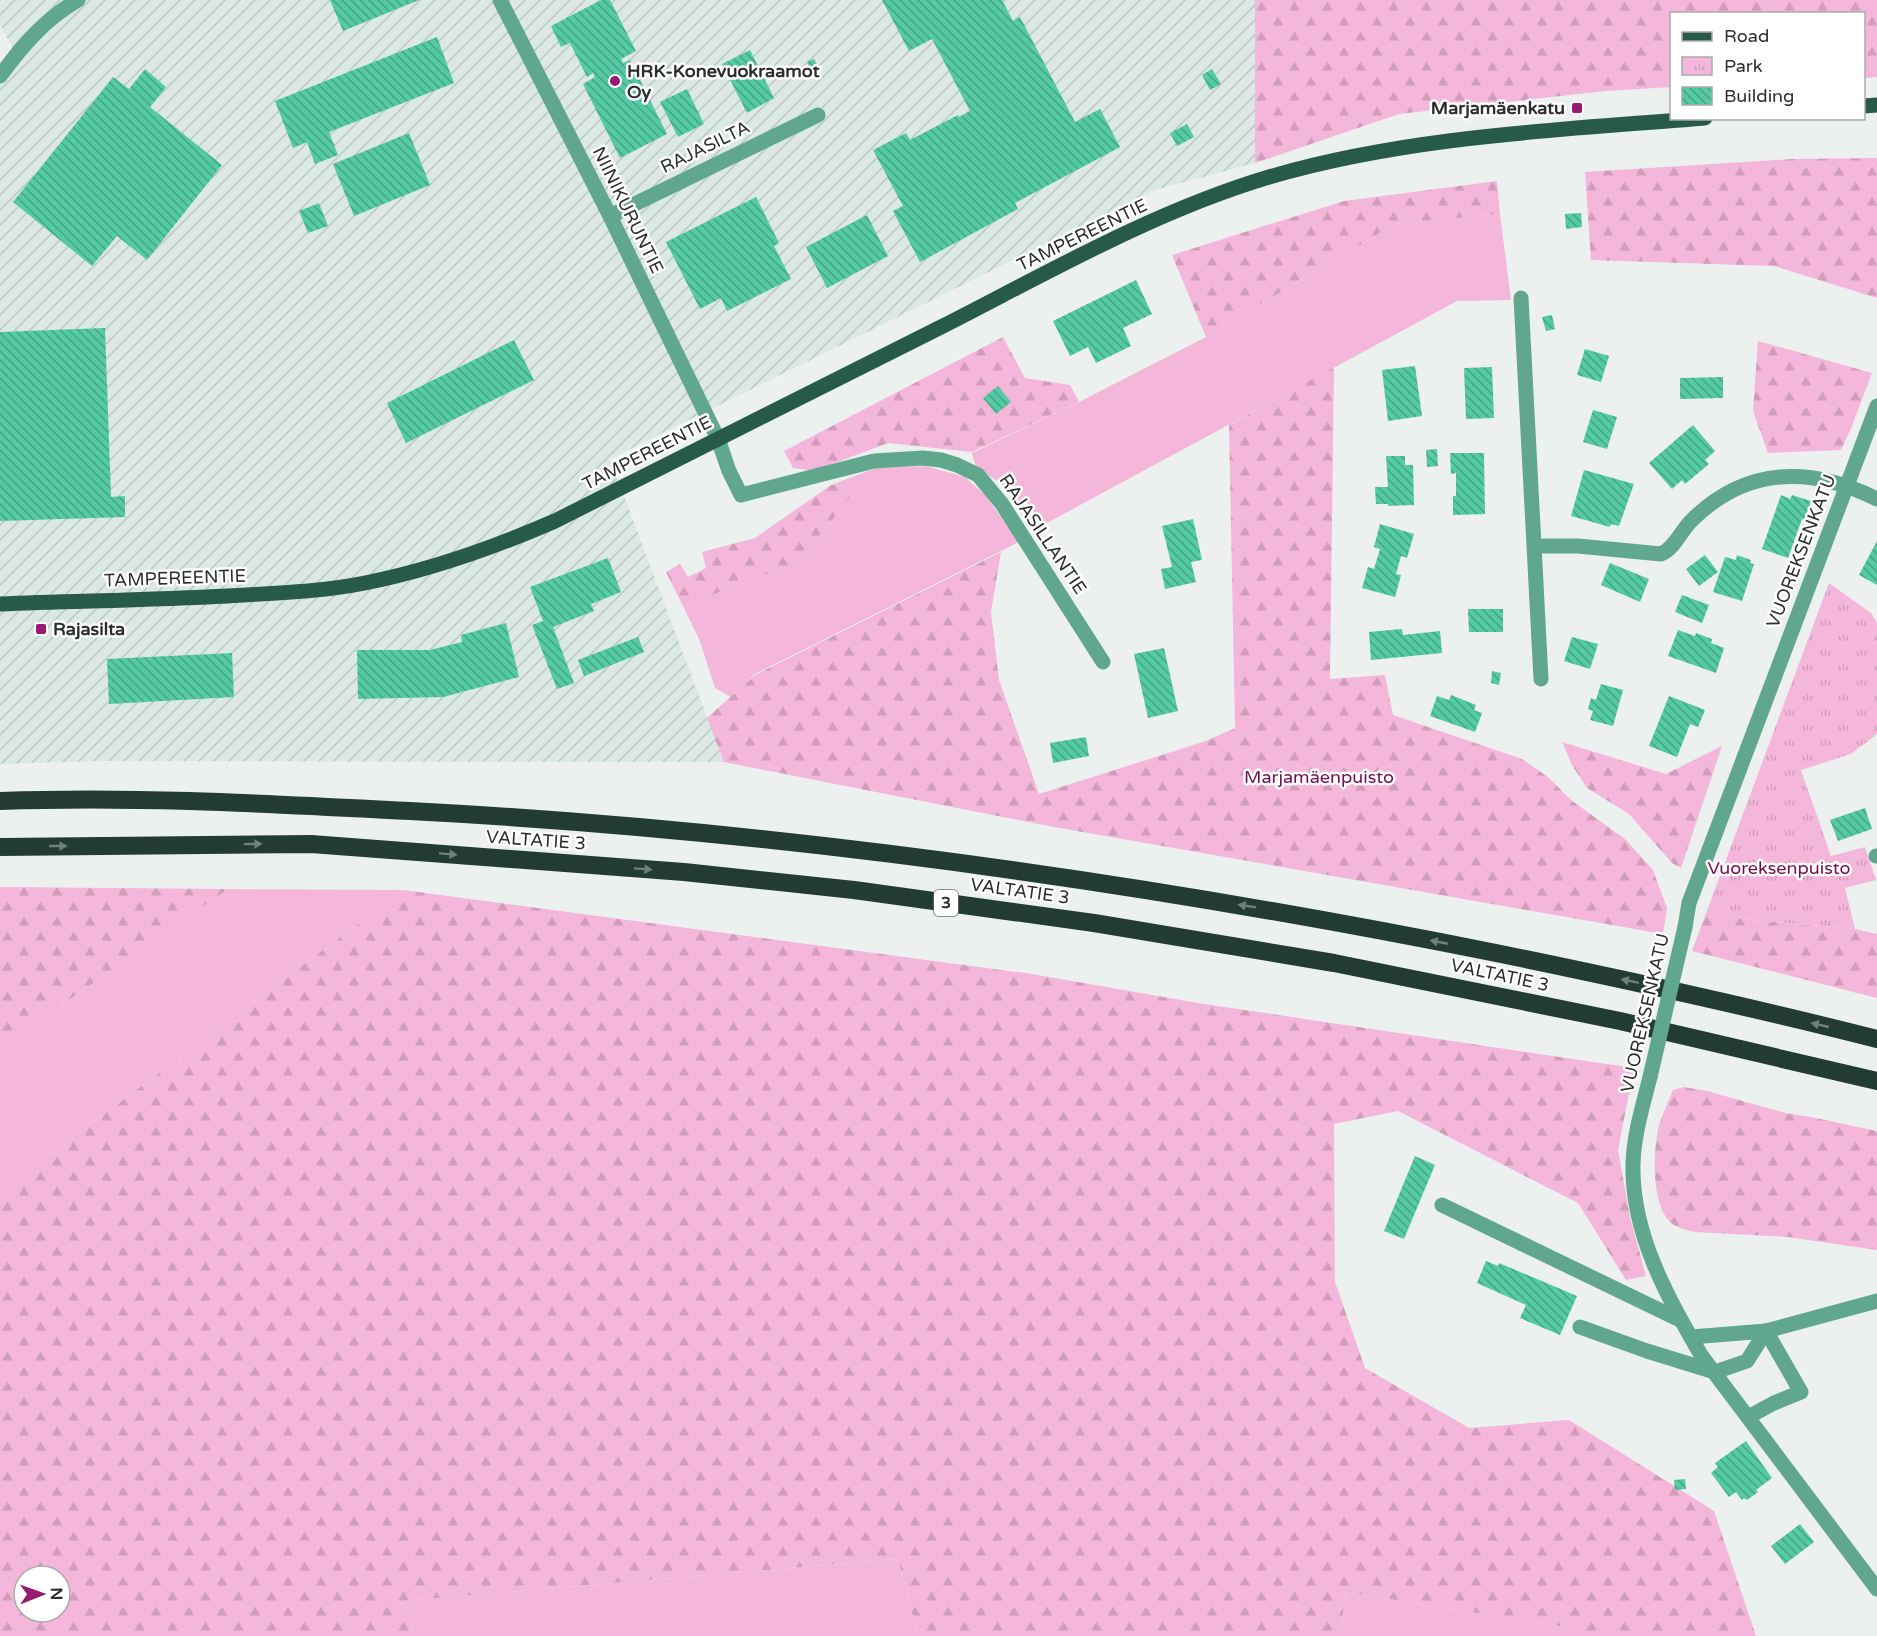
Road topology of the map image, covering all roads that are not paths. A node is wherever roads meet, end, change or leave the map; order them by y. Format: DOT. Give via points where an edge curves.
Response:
graph roads {
  1 [pos="78,0"];
  2 [pos="500,0"];
  3 [pos="0,76"];
  4 [pos="818,115"];
  5 [pos="1681,120"];
  6 [pos="610,216"];
  7 [pos="1521,298"];
  8 [pos="1877,406"];
  9 [pos="718,439"];
  10 [pos="1847,485"];
  11 [pos="1877,499"];
  12 [pos="1535,546"];
  13 [pos="0,604"];
  14 [pos="1103,662"];
  15 [pos="1541,679"];
  16 [pos="0,801"];
  17 [pos="0,847"];
  18 [pos="1877,1039"];
  19 [pos="1877,1081"];
  20 [pos="1442,1205"];
  21 [pos="1877,1301"];
  22 [pos="1680,1320"];
  23 [pos="1580,1327"];
  24 [pos="1766,1331"];
  25 [pos="1691,1337"];
  26 [pos="1715,1372"];
  27 [pos="1748,1417"];
  28 [pos="1877,1589"];
  1 -- 3 [label="street" via="60,10 28,39"];
  2 -- 6 [label="street, NIINIKURUNTIE"];
  4 -- 6 [label="street, RAJASILTA"];
  5 -- 9 [label="main road, TAMPEREENTIE" via="1402,148 1269,178 1117,238"];
  6 -- 9 [label="street, NIINIKURUNTIE"];
  7 -- 12 [label="street"];
  8 -- 10 [label="street, VUOREKSENKATU"];
  9 -- 13 [label="main road, TAMPEREENTIE" via="504,543 431,568 363,584 282,593"];
  9 -- 14 [label="street, RAJASILLANTIE" via="741,495 874,460 941,460 978,475 1002,504"];
  10 -- 11 [label="street"];
  10 -- 12 [label="street" via="1822,478 1787,476 1742,487 1706,507 1670,549 1661,554"];
  10 -- 22 [label="street, VUOREKSENKATU, bridge" via="1689,903 1641,1116 1633,1162 1641,1227"];
  12 -- 15 [label="street"];
  18 -- 16 [label="highway, VALTATIE 3, one-way" via="1628,980 1341,922 1101,882 860,849 496,816 199,800"];
  17 -- 19 [label="highway, VALTATIE 3 / 3, one-way" via="311,844 684,872 854,890 1094,923 1334,963 1620,1022"];
  20 -- 22 [label="street"];
  21 -- 24 [label="street"];
  22 -- 25 [label="street, VUOREKSENKATU"];
  23 -- 26 [label="street"];
  24 -- 25 [label="street"];
  24 -- 26 [label="street" via="1747,1361"];
  24 -- 27 [label="street" via="1801,1392"];
  25 -- 26 [label="street, VUOREKSENKATU"];
  26 -- 27 [label="street, VUOREKSENKATU"];
  27 -- 28 [label="street, VUOREKSENKATU"];
}
